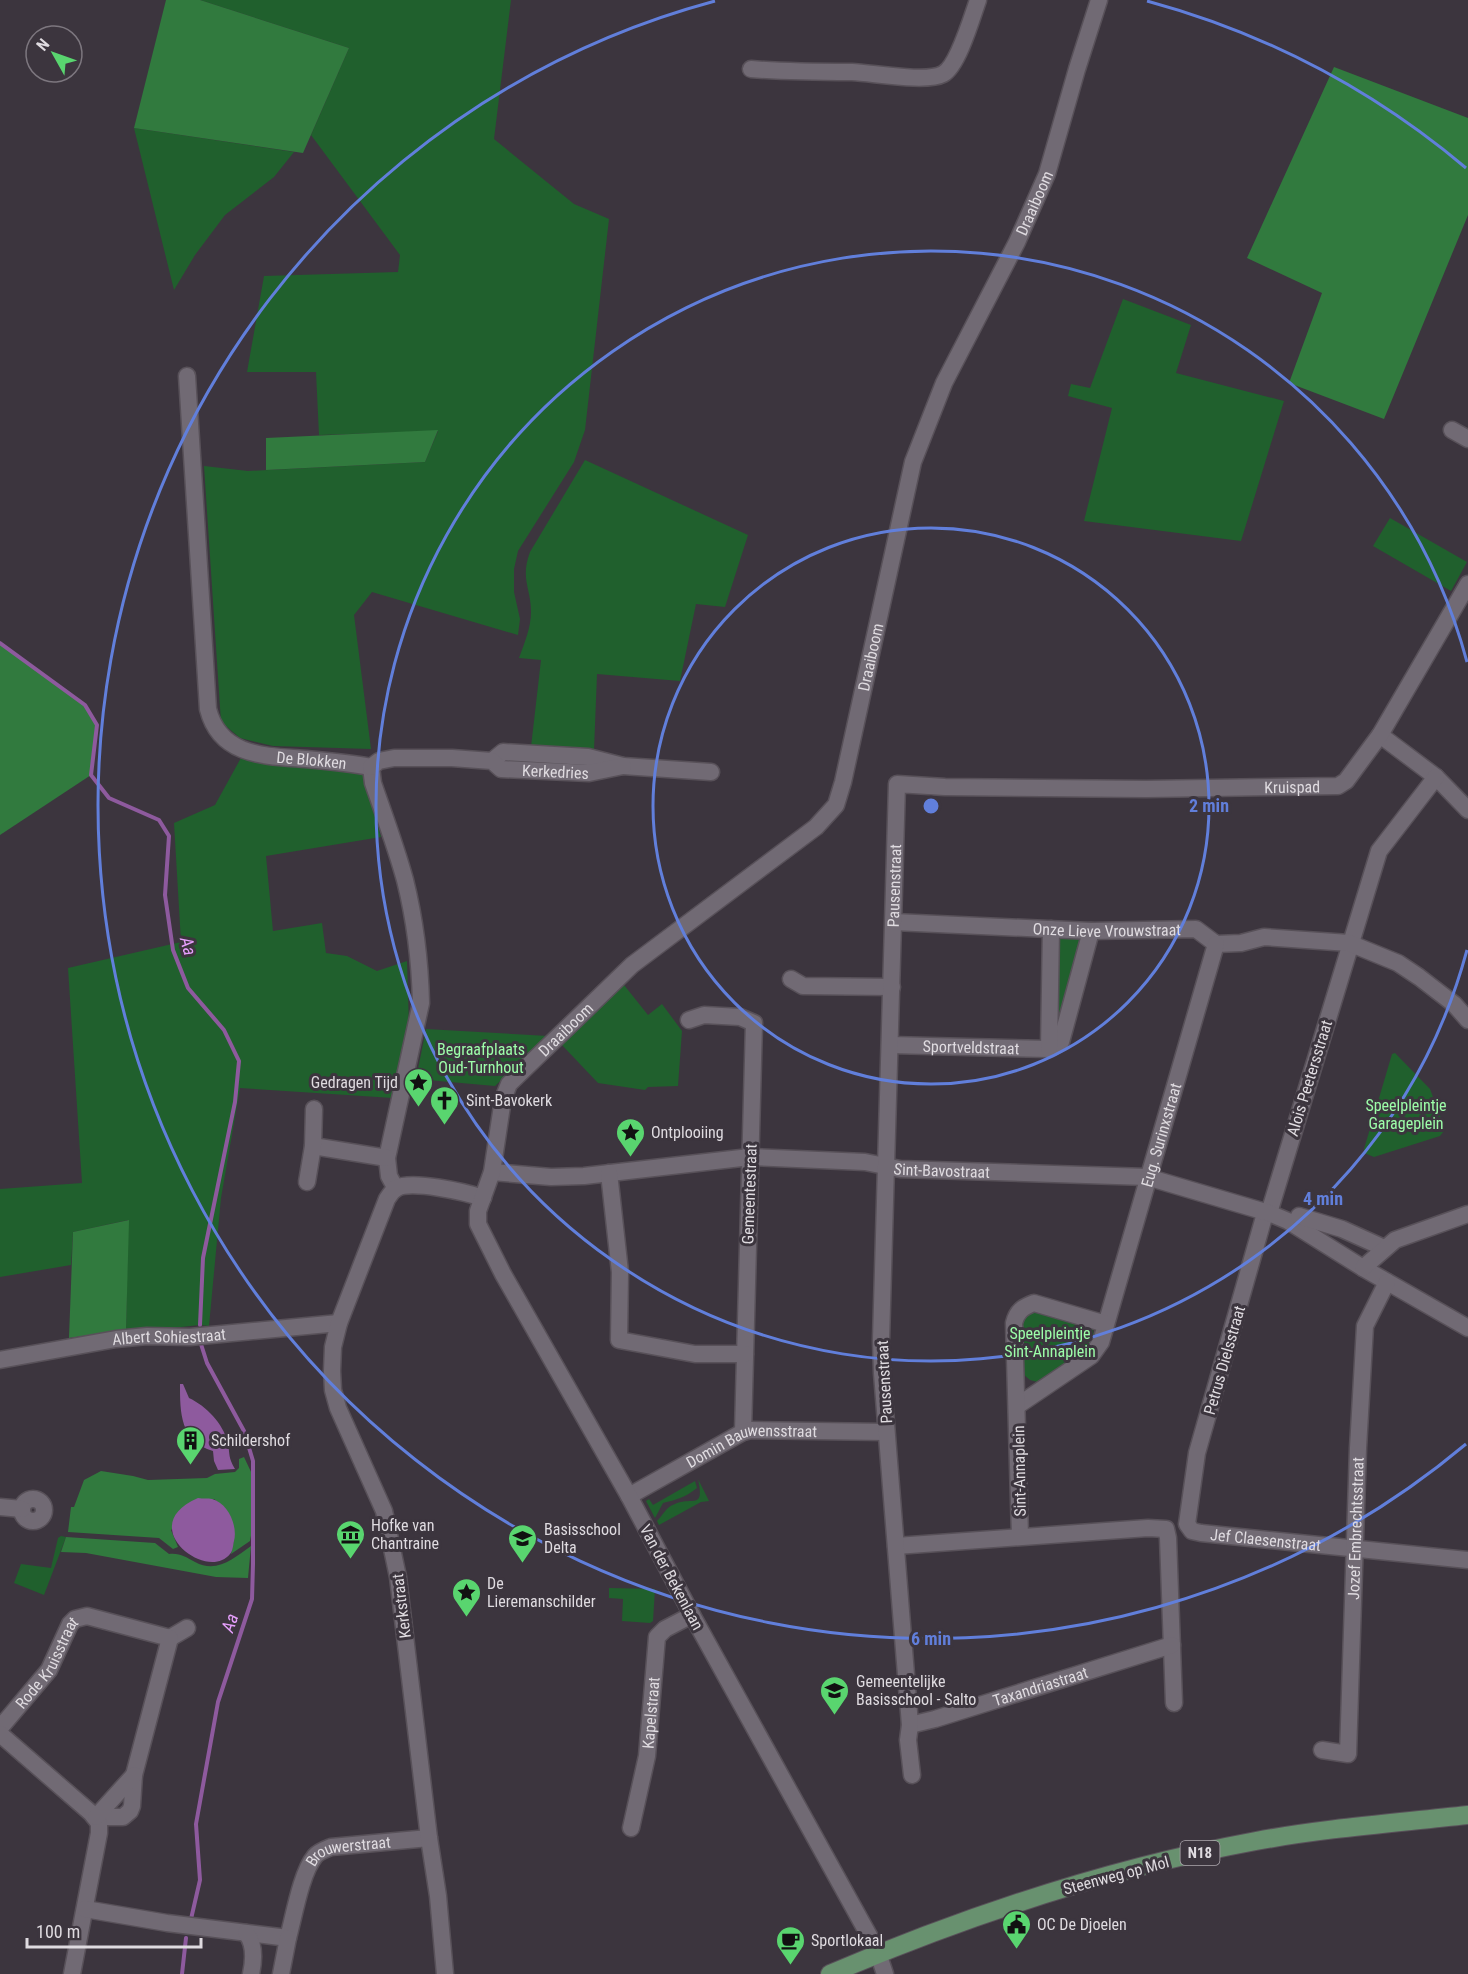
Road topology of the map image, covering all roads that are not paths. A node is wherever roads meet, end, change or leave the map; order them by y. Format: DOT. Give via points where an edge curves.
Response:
graph roads {
  1 [pos="978,0"];
  2 [pos="1099,0"];
  3 [pos="751,69"];
  4 [pos="188,376"];
  5 [pos="1452,430"];
  6 [pos="1468,439"];
  7 [pos="1468,584"];
  8 [pos="1380,735"];
  9 [pos="371,767"];
  10 [pos="711,772"];
  11 [pos="1436,777"];
  12 [pos="897,784"];
  13 [pos="1468,810"];
  14 [pos="894,922"];
  15 [pos="1051,929"];
  16 [pos="1090,931"];
  17 [pos="1216,944"];
  18 [pos="1349,944"];
  19 [pos="791,979"];
  20 [pos="892,987"];
  21 [pos="690,1020"];
  22 [pos="1468,1020"];
  23 [pos="891,1045"];
  24 [pos="1049,1049"];
  25 [pos="314,1109"];
  26 [pos="313,1146"];
  27 [pos="750,1157"];
  28 [pos="387,1158"];
  29 [pos="886,1165"];
  30 [pos="492,1172"];
  31 [pos="609,1173"];
  32 [pos="1147,1178"];
  33 [pos="307,1182"];
  34 [pos="396,1188"];
  35 [pos="483,1198"];
  36 [pos="1269,1213"];
  37 [pos="1468,1214"];
  38 [pos="1299,1216"];
  39 [pos="1384,1248"];
  40 [pos="1363,1268"];
  41 [pos="1387,1282"];
  42 [pos="339,1323"];
  43 [pos="1106,1324"];
  44 [pos="1468,1328"];
  45 [pos="745,1354"];
  46 [pos="0,1360"];
  47 [pos="1017,1406"];
  48 [pos="743,1432"];
  49 [pos="886,1432"];
  50 [pos="629,1497"];
  51 [pos="0,1507"];
  52 [pos="22,1509"];
  53 [pos="1189,1511"];
  54 [pos="1020,1536"];
  55 [pos="897,1546"];
  56 [pos="1356,1549"];
  57 [pos="1468,1560"];
  58 [pos="692,1615"];
  59 [pos="187,1628"];
  60 [pos="170,1638"];
  61 [pos="1172,1645"];
  62 [pos="1174,1703"];
  63 [pos="910,1725"];
  64 [pos="0,1728"];
  65 [pos="0,1734"];
  66 [pos="1322,1750"];
  67 [pos="912,1776"];
  68 [pos="1468,1815"];
  69 [pos="96,1817"];
  70 [pos="631,1828"];
  71 [pos="429,1838"];
  72 [pos="85,1909"];
  73 [pos="246,1933"];
  74 [pos="288,1938"];
  75 [pos="878,1953"];
  76 [pos="72,1974"];
  77 [pos="251,1974"];
  78 [pos="281,1974"];
  79 [pos="445,1974"];
  80 [pos="830,1974"];
  81 [pos="885,1974"];
  1 -- 3 [label="street" via="954,62 945,73 931,78"];
  2 -- 30 [label="street, Draaiboom" via="1047,174 1017,242 944,383 913,462 836,806 816,827 632,965 509,1084 503,1099"];
  4 -- 9 [label="street, De Blokken" via="212,724 236,747 256,754"];
  5 -- 6 [label="street"];
  7 -- 8 [label="street, Kruispad"];
  8 -- 11 [label="street"];
  8 -- 12 [label="street, Kruispad" via="1338,786 1135,789"];
  9 -- 10 [label="street, Kerkedries" via="379,760 394,758 452,758 492,761 501,769 589,773 623,766"];
  9 -- 28 [label="street, De Blokken" via="405,880 420,977 421,1003"];
  11 -- 13 [label="street"];
  11 -- 18 [label="street, Alois Peetersstraat" via="1379,851"];
  12 -- 14 [label="street, Pausenstraat"];
  14 -- 15 [label="street, Onze Lieve Vrouwstraat"];
  14 -- 20 [label="street, Pausenstraat"];
  15 -- 16 [label="street, Onze Lieve Vrouwstraat"];
  15 -- 24 [label="street"];
  16 -- 17 [label="street, Onze Lieve Vrouwstraat" via="1196,929"];
  16 -- 24 [label="street" via="1061,1042"];
  17 -- 18 [label="street" via="1264,937"];
  17 -- 32 [label="street, Eug. Surinxstraat"];
  18 -- 22 [label="street" via="1398,963 1454,1004"];
  18 -- 36 [label="street, Alois Peetersstraat"];
  19 -- 20 [label="street" via="802,986"];
  20 -- 23 [label="street, Pausenstraat"];
  21 -- 27 [label="street, Gemeentestraat" via="704,1015 740,1017 754,1023"];
  23 -- 24 [label="street, Sportveldstraat"];
  23 -- 29 [label="street, Pausenstraat"];
  25 -- 26 [label="street"];
  26 -- 28 [label="street"];
  26 -- 33 [label="street"];
  27 -- 29 [label="street, Sint-Bavostraat"];
  27 -- 31 [label="street, Sint-Bavostraat"];
  27 -- 45 [label="street, Gemeentestraat"];
  28 -- 34 [label="street" via="389,1176"];
  29 -- 32 [label="street, Sint-Bavostraat" via="900,1169"];
  29 -- 49 [label="street, Pausenstraat" via="882,1340"];
  30 -- 31 [label="street, Sint-Bavostraat" via="551,1177"];
  30 -- 35 [label="street, Draaiboom"];
  31 -- 45 [label="street" via="620,1272 619,1340 695,1354"];
  32 -- 36 [label="street, Sint-Bavostraat"];
  32 -- 43 [label="street, Eug. Surinxstraat"];
  34 -- 35 [label="street" via="460,1190"];
  34 -- 42 [label="street, Kerkstraat" via="387,1199"];
  35 -- 50 [label="street, Van der Bekenlaan" via="478,1224"];
  36 -- 40 [label="street, Sint-Bavostraat"];
  36 -- 53 [label="street, Petrus Dielsstraat" via="1264,1217 1197,1453"];
  37 -- 39 [label="street" via="1401,1237"];
  38 -- 39 [label="street"];
  39 -- 40 [label="street"];
  40 -- 41 [label="street, Sint-Bavostraat"];
  41 -- 44 [label="street, Sint-Bavostraat"];
  41 -- 56 [label="street, Jozef Embrechtsstraat" via="1365,1326"];
  42 -- 46 [label="street, Albert Sohiestraat" via="190,1337 116,1339"];
  42 -- 71 [label="street, Kerkstraat" via="333,1347 333,1390 384,1511 398,1577"];
  43 -- 47 [label="street, Sint-Annaplein" via="1101,1342 1091,1356"];
  43 -- 47 [label="street, Sint-Annaplein" via="1042,1304 1023,1307 1014,1323"];
  45 -- 48 [label="street, Gemeentestraat"];
  47 -- 54 [label="street, Sint-Annaplein"];
  48 -- 49 [label="street, Domin Bauwensstraat"];
  48 -- 50 [label="street, Domin Bauwensstraat"];
  49 -- 55 [label="street, Pausenstraat"];
  50 -- 58 [label="street, Van der Bekenlaan"];
  51 -- 52 [label="street"];
  53 -- 56 [label="street, Jef Claesenstraat" via="1187,1524 1192,1531"];
  54 -- 55 [label="street"];
  54 -- 61 [label="street" via="1166,1529"];
  55 -- 63 [label="street, Pausenstraat"];
  56 -- 57 [label="street, Jef Claesenstraat"];
  56 -- 66 [label="street, Jozef Embrechtsstraat" via="1348,1754"];
  58 -- 70 [label="street, Kapelstraat" via="657,1637 647,1756"];
  58 -- 75 [label="street, Van der Bekenlaan"];
  59 -- 60 [label="street"];
  60 -- 64 [label="street, Rode Kruisstraat" via="87,1616 75,1619 66,1629 49,1670"];
  60 -- 69 [label="street" via="134,1775 132,1806 126,1815"];
  61 -- 62 [label="street"];
  61 -- 63 [label="street, Taxandriastraat"];
  63 -- 67 [label="street, Pausenstraat"];
  65 -- 69 [label="street"];
  68 -- 75 [label="main road, Steenweg op Mol / N18" via="1295,1834 1196,1854 1063,1889"];
  69 -- 72 [label="street" via="100,1826"];
  71 -- 74 [label="street, Brouwerstraat" via="323,1850 315,1856 303,1881"];
  71 -- 79 [label="street, Kerkstraat"];
  72 -- 73 [label="street"];
  72 -- 76 [label="street"];
  73 -- 74 [label="street"];
  73 -- 77 [label="street" via="251,1939 254,1960"];
  74 -- 78 [label="street, Brouwerstraat"];
  75 -- 80 [label="main road, N18"];
  75 -- 81 [label="street, Van der Bekenlaan"];
}
